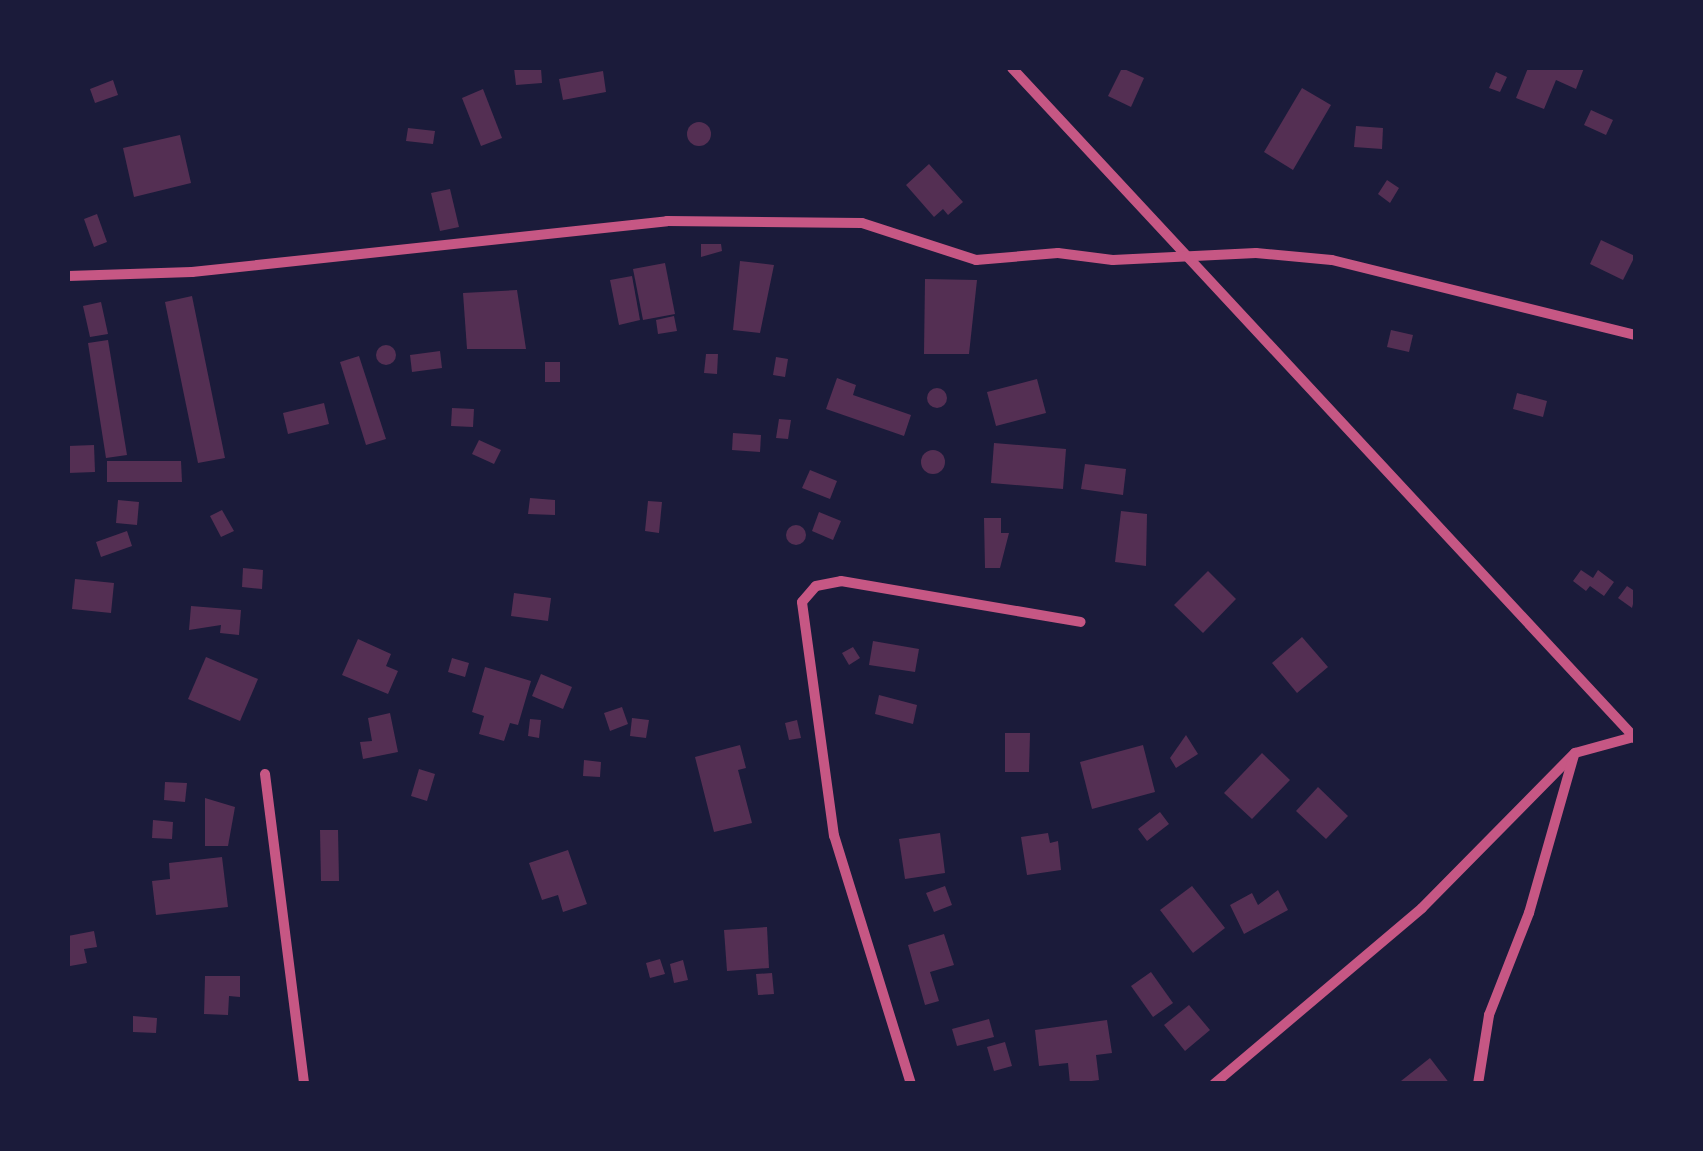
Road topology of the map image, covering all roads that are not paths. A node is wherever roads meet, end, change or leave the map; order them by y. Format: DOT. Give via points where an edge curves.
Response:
graph roads {
  1 [pos="1012,68"];
  2 [pos="1187,253"];
  3 [pos="68,276"];
  4 [pos="1636,334"];
  5 [pos="1082,622"];
  6 [pos="1634,738"];
  7 [pos="1575,753"];
  8 [pos="265,774"];
  9 [pos="304,1084"];
  10 [pos="910,1084"];
  11 [pos="1214,1084"];
  12 [pos="1478,1084"];
  1 -- 2 [label="street"];
  2 -- 3 [label="street" via="1148,260 1058,252 976,260 862,223 667,221 192,272"];
  2 -- 4 [label="street" via="1332,260"];
  2 -- 6 [label="street"];
  5 -- 10 [label="street" via="840,581 816,586 802,602 834,836"];
  6 -- 7 [label="street"];
  7 -- 11 [label="street" via="1422,908"];
  7 -- 12 [label="street" via="1529,913 1489,1015"];
  8 -- 9 [label="street"];
}
